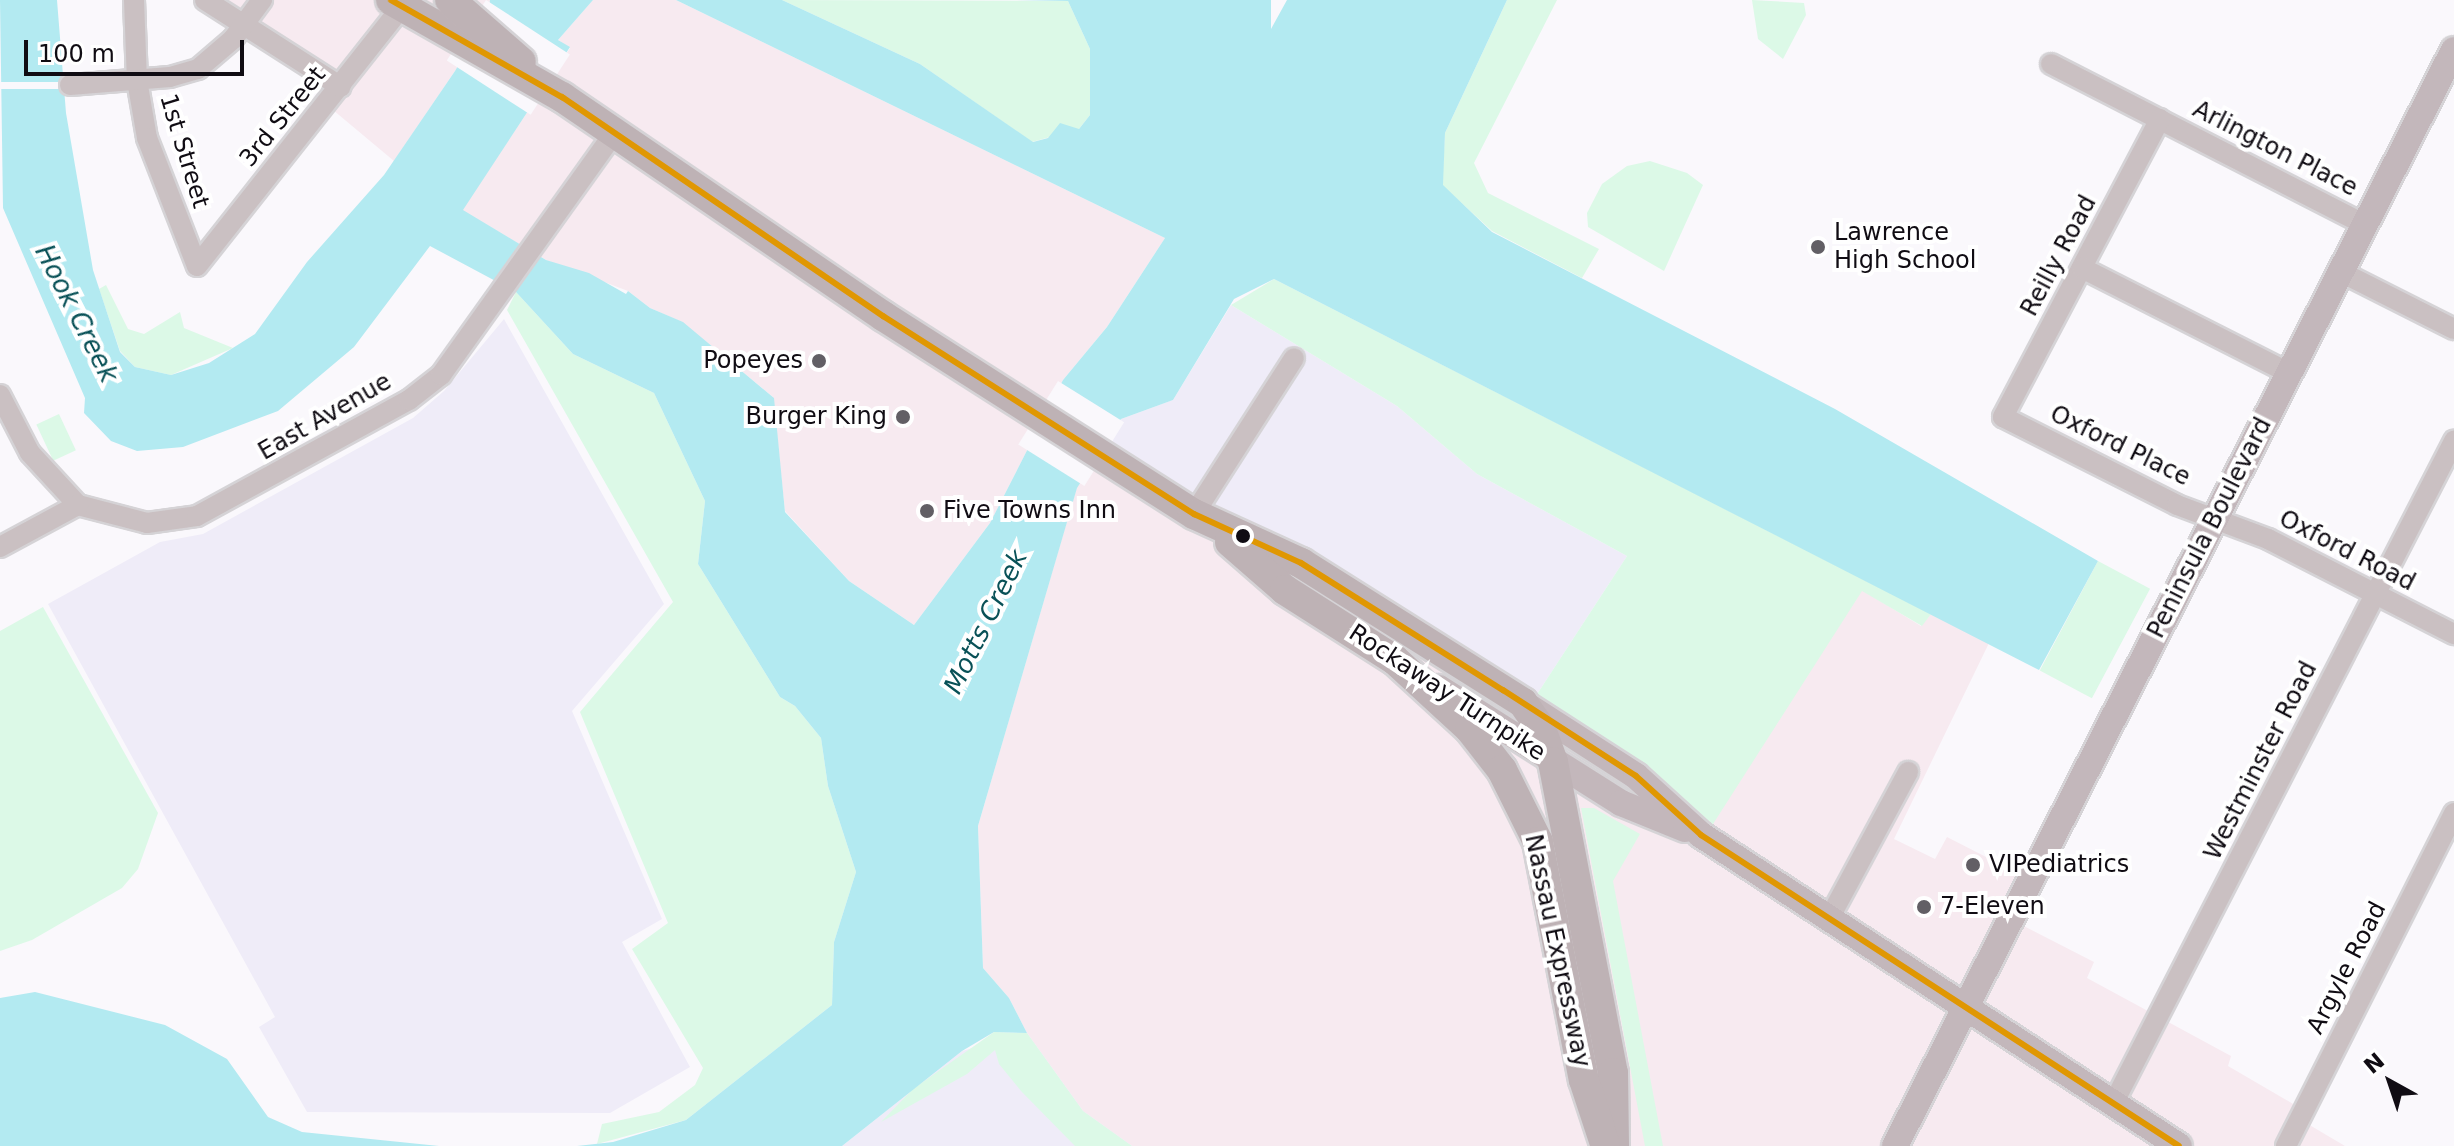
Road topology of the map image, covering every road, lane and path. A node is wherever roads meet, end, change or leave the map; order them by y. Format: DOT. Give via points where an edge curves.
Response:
graph roads {
  1 [pos="134,0"];
  2 [pos="205,0"];
  3 [pos="262,0"];
  4 [pos="450,0"];
  5 [pos="400,3"];
  6 [pos="245,24"];
  7 [pos="2452,58"];
  8 [pos="513,63"];
  9 [pos="2051,64"];
  10 [pos="137,80"];
  11 [pos="70,85"];
  12 [pos="341,87"];
  13 [pos="2160,119"];
  14 [pos="614,133"];
  15 [pos="2366,225"];
  16 [pos="197,266"];
  17 [pos="2090,272"];
  18 [pos="2341,272"];
  19 [pos="2454,329"];
  20 [pos="1294,358"];
  21 [pos="2289,373"];
  22 [pos="0,395"];
  23 [pos="2003,417"];
  24 [pos="2454,441"];
  25 [pos="78,505"];
  26 [pos="2216,518"];
  27 [pos="1202,519"];
  28 [pos="0,547"];
  29 [pos="2376,594"];
  30 [pos="2454,634"];
  31 [pos="1395,660"];
  32 [pos="1523,703"];
  33 [pos="1553,762"];
  34 [pos="1908,772"];
  35 [pos="2454,813"];
  36 [pos="1701,835"];
  37 [pos="1830,917"];
  38 [pos="1965,1006"];
  39 [pos="2113,1104"];
  40 [pos="1605,1146"];
  41 [pos="1614,1146"];
  42 [pos="1895,1146"];
  43 [pos="2179,1146"];
  44 [pos="2286,1146"];
  1 -- 10 [label="street, 1st Street"];
  2 -- 6 [label="street"];
  3 -- 6 [label="street"];
  4 -- 8 [label="highway"];
  5 -- 8 [label="highway" via="431,27"];
  5 -- 12 [label="street, 3rd Street"];
  6 -- 10 [label="street" via="198,69"];
  6 -- 12 [label="street"];
  7 -- 15 [label="main road, Peninsula Boulevard"];
  8 -- 14 [label="highway, Rockaway Turnpike"];
  9 -- 13 [label="street, Arlington Place"];
  10 -- 11 [label="street"];
  10 -- 16 [label="street, 1st Street" via="153,158"];
  12 -- 16 [label="street, 3rd Street"];
  13 -- 15 [label="street, Arlington Place"];
  13 -- 17 [label="street, Reilly Road"];
  14 -- 25 [label="street, East Avenue" via="441,375 409,400 197,516 147,523"];
  14 -- 27 [label="highway, Rockaway Turnpike"];
  15 -- 18 [label="main road, Peninsula Boulevard"];
  17 -- 21 [label="street"];
  17 -- 23 [label="street, Reilly Road"];
  18 -- 19 [label="street"];
  18 -- 21 [label="main road, Peninsula Boulevard"];
  20 -- 27 [label="street"];
  21 -- 26 [label="main road, Peninsula Boulevard"];
  22 -- 25 [label="street" via="35,460"];
  23 -- 26 [label="street, Oxford Place" via="2177,505"];
  24 -- 29 [label="street, Westminster Road"];
  25 -- 28 [label="street"];
  26 -- 29 [label="street, Oxford Road"];
  26 -- 38 [label="main road, Peninsula Boulevard"];
  27 -- 31 [label="highway, Rockaway Turnpike" via="1285,590"];
  27 -- 32 [label="highway, Rockaway Turnpike" via="1301,563"];
  29 -- 30 [label="street, Oxford Road"];
  29 -- 39 [label="street, Westminster Road"];
  31 -- 33 [label="main road, Rockaway Turnpike"];
  31 -- 40 [label="highway, Nassau Expressway" via="1491,753 1530,821 1551,901 1584,1080"];
  32 -- 33 [label="highway, Nassau Expressway" via="1541,729"];
  32 -- 36 [label="main road, Rockaway Turnpike" via="1636,776"];
  33 -- 36 [label="main road, Rockaway Turnpike" via="1621,803"];
  33 -- 41 [label="highway, Nassau Expressway" via="1613,1073"];
  34 -- 37 [label="street"];
  35 -- 44 [label="street, Argyle Road"];
  36 -- 37 [label="main road, Rockaway Turnpike"];
  37 -- 38 [label="main road, Rockaway Turnpike"];
  38 -- 39 [label="main road, Rockaway Turnpike"];
  38 -- 42 [label="main road, Peninsula Boulevard"];
  39 -- 43 [label="main road, Rockaway Turnpike"];
}
